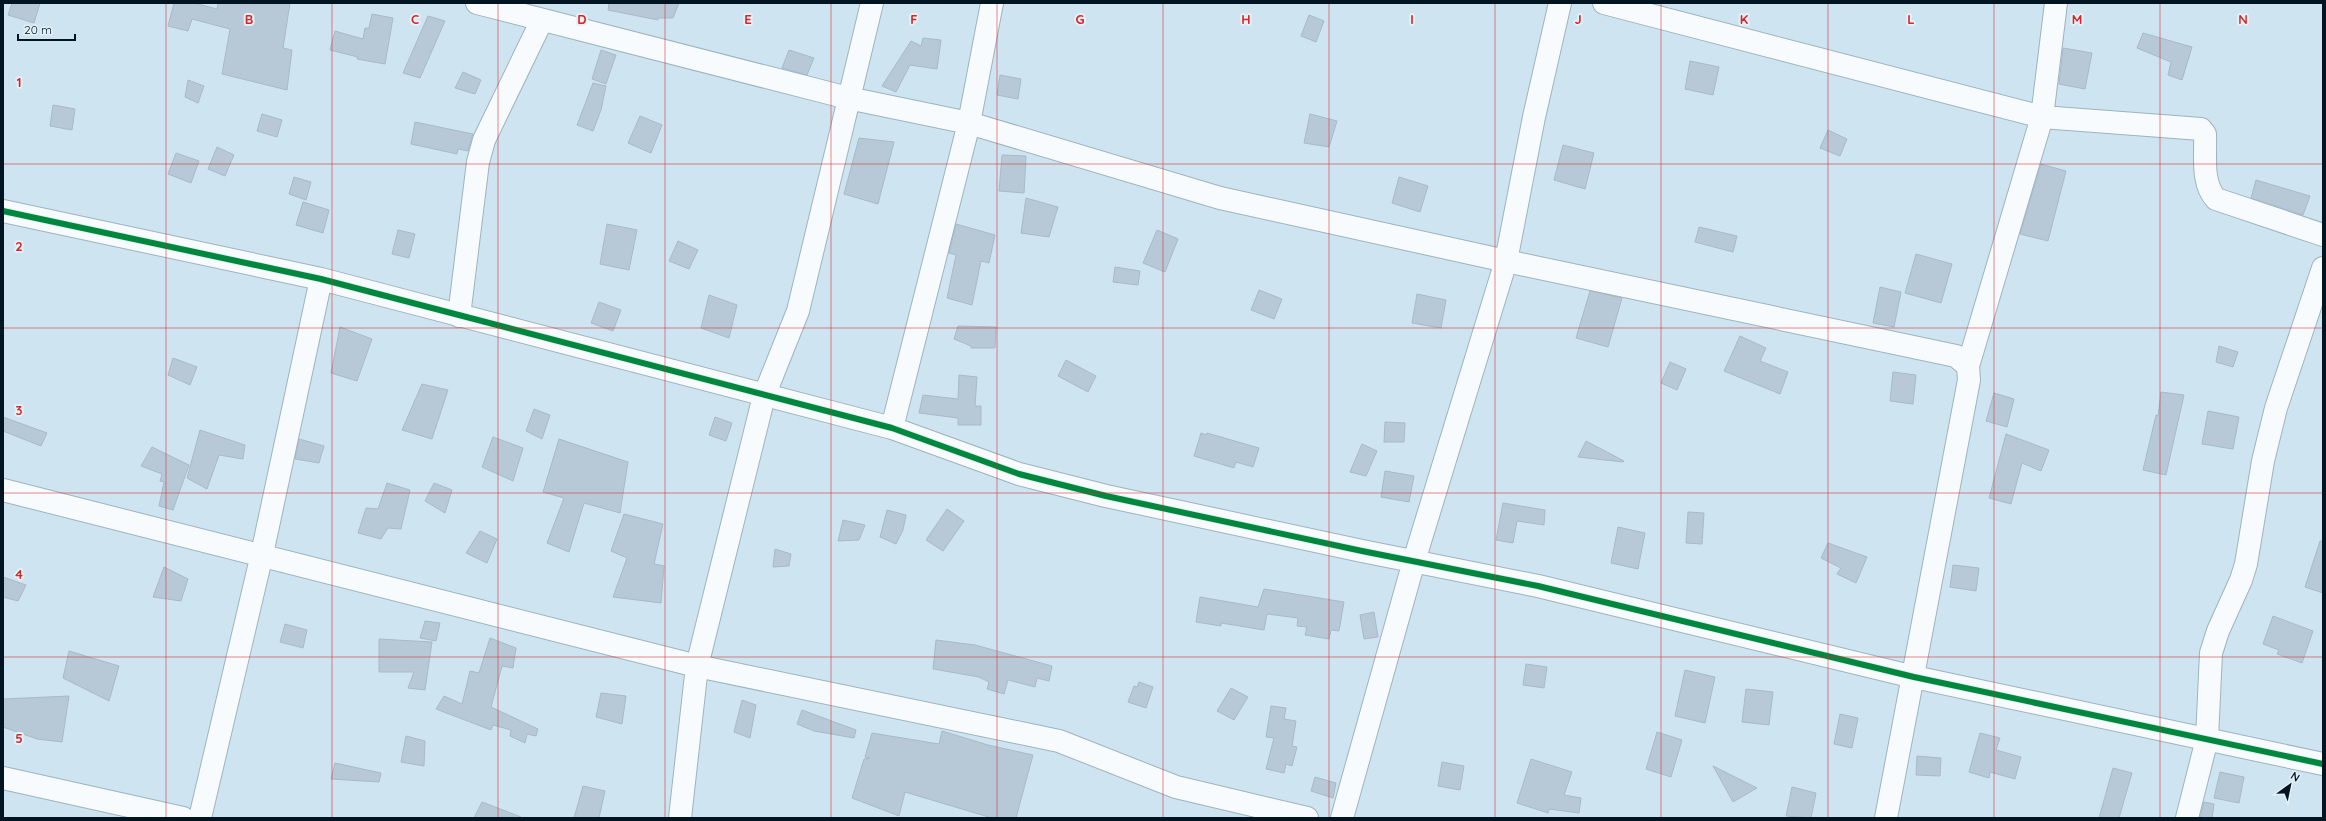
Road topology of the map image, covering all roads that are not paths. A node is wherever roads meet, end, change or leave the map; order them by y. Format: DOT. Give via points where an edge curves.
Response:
graph roads {
  1 [pos="477,3"];
  2 [pos="872,3"];
  3 [pos="992,3"];
  4 [pos="1560,3"];
  5 [pos="1604,3"];
  6 [pos="2056,3"];
  7 [pos="542,20"];
  8 [pos="848,98"];
  9 [pos="2042,117"];
  10 [pos="969,123"];
  11 [pos="3,211"];
  12 [pos="2323,235"];
  13 [pos="1506,261"];
  14 [pos="2323,268"];
  15 [pos="321,279"];
  16 [pos="464,286"];
  17 [pos="438,310"];
  18 [pos="459,316"];
  19 [pos="1968,366"];
  20 [pos="764,396"];
  21 [pos="892,428"];
  22 [pos="3,490"];
  23 [pos="262,554"];
  24 [pos="1414,561"];
  25 [pos="697,666"];
  26 [pos="1914,677"];
  27 [pos="2207,740"];
  28 [pos="2323,764"];
  29 [pos="3,778"];
  30 [pos="183,818"];
  31 [pos="200,818"];
  32 [pos="680,818"];
  33 [pos="1307,818"];
  34 [pos="1342,818"];
  35 [pos="1886,818"];
  36 [pos="2187,818"];
  1 -- 7 [label="street"];
  2 -- 8 [label="street"];
  3 -- 10 [label="street"];
  4 -- 13 [label="street" via="1534,117"];
  5 -- 9 [label="street"];
  6 -- 9 [label="street"];
  7 -- 8 [label="street"];
  7 -- 16 [label="street" via="484,140 478,162"];
  8 -- 10 [label="street"];
  8 -- 20 [label="street" via="798,312"];
  9 -- 12 [label="street" via="2201,129 2205,134 2209,192 2216,199"];
  9 -- 19 [label="street"];
  10 -- 13 [label="street" via="1220,198"];
  10 -- 21 [label="street"];
  11 -- 15 [label="street"];
  13 -- 19 [label="street" via="1956,356"];
  13 -- 24 [label="street"];
  14 -- 27 [label="street" via="2276,408 2263,461 2246,564 2211,654"];
  15 -- 17 [label="street"];
  15 -- 23 [label="street"];
  16 -- 17 [label="street"];
  16 -- 18 [label="street"];
  17 -- 18 [label="street"];
  18 -- 20 [label="street"];
  19 -- 26 [label="street" via="1969,380"];
  20 -- 21 [label="street"];
  20 -- 25 [label="street"];
  21 -- 24 [label="street" via="1034,478 1106,496"];
  22 -- 23 [label="street"];
  23 -- 25 [label="street"];
  23 -- 31 [label="street"];
  24 -- 26 [label="street" via="1538,586"];
  24 -- 34 [label="street"];
  25 -- 32 [label="street"];
  25 -- 33 [label="street" via="1059,741 1176,787"];
  26 -- 27 [label="street"];
  26 -- 35 [label="street"];
  27 -- 28 [label="street"];
  27 -- 36 [label="street"];
  29 -- 30 [label="street"];
}
